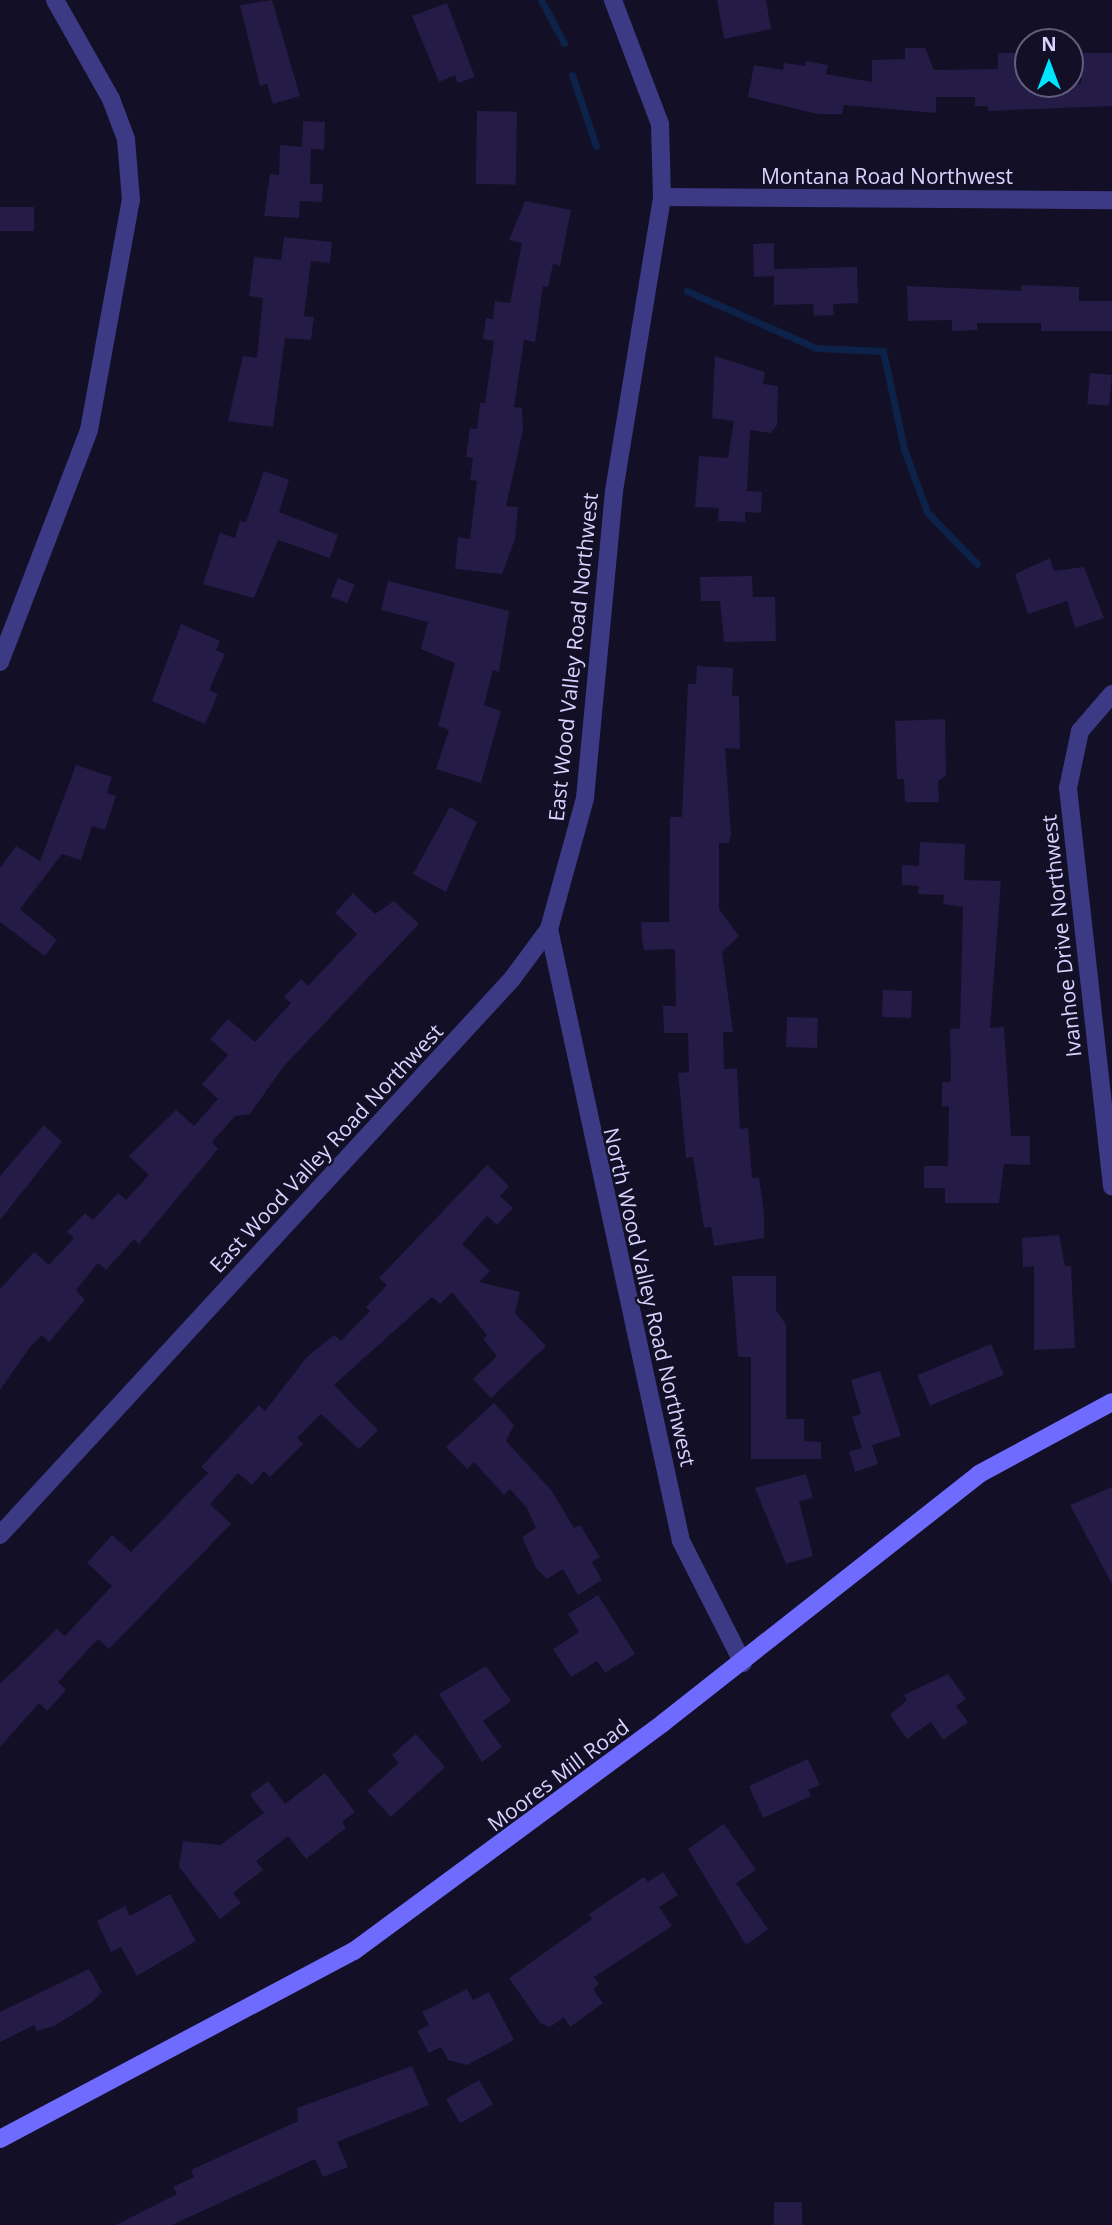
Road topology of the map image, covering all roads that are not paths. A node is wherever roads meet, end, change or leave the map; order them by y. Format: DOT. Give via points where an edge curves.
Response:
graph roads {
  1 [pos="55,0"];
  2 [pos="613,0"];
  3 [pos="662,197"];
  4 [pos="1112,200"];
  5 [pos="0,662"];
  6 [pos="1112,694"];
  7 [pos="549,929"];
  8 [pos="1112,1187"];
  9 [pos="1112,1402"];
  10 [pos="0,1535"];
  11 [pos="743,1663"];
  12 [pos="0,2139"];
  1 -- 5 [label="street" via="111,99 126,139 131,200 89,430"];
  2 -- 3 [label="street, East Wood Valley Road Northwest" via="654,100"];
  3 -- 4 [label="street, Montana Road Northwest"];
  3 -- 7 [label="street, East Wood Valley Road Northwest" via="614,491 585,798"];
  6 -- 8 [label="street, Ivanhoe Drive Northwest" via="1080,731 1068,788"];
  7 -- 10 [label="street, East Wood Valley Road Northwest" via="512,979"];
  7 -- 11 [label="street, North Wood Valley Road Northwest" via="681,1541"];
  9 -- 11 [label="street, Moores Mill Road" via="979,1474"];
  11 -- 12 [label="street, Moores Mill Road" via="461,1878 354,1951"];
}
